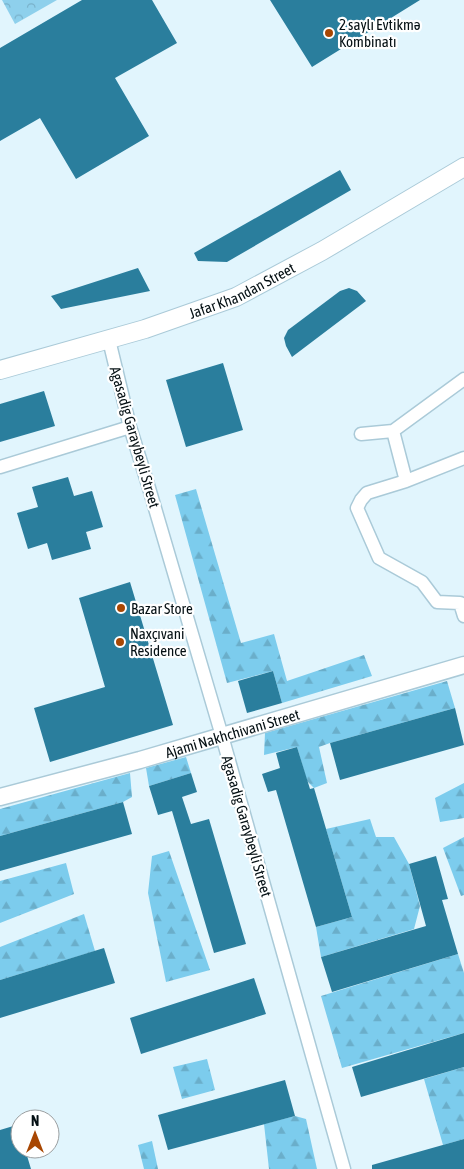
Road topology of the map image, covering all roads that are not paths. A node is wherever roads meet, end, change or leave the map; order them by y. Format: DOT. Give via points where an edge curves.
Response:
graph roads {
  1 [pos="464,168"];
  2 [pos="109,340"];
  3 [pos="0,370"];
  4 [pos="464,379"];
  5 [pos="130,427"];
  6 [pos="393,431"];
  7 [pos="362,434"];
  8 [pos="464,458"];
  9 [pos="0,467"];
  10 [pos="406,480"];
  11 [pos="462,602"];
  12 [pos="464,616"];
  13 [pos="464,665"];
  14 [pos="222,736"];
  15 [pos="0,797"];
  16 [pos="344,1169"];
  1 -- 2 [label="main road, Jafar Khandan Street" via="236,297"];
  2 -- 3 [label="main road, Jafar Khandan Street"];
  2 -- 5 [label="street, Agasadig Garaybeyli Street"];
  4 -- 6 [label="street"];
  5 -- 9 [label="street"];
  5 -- 14 [label="street, Agasadig Garaybeyli Street"];
  6 -- 7 [label="street"];
  6 -- 10 [label="street"];
  8 -- 10 [label="street"];
  10 -- 11 [label="street" via="367,494 357,508 379,558 422,582 437,602"];
  11 -- 12 [label="street"];
  13 -- 14 [label="street, Ajami Nakhchivani Street"];
  14 -- 15 [label="street, Ajami Nakhchivani Street"];
  14 -- 16 [label="street, Agasadig Garaybeyli Street"];
}
